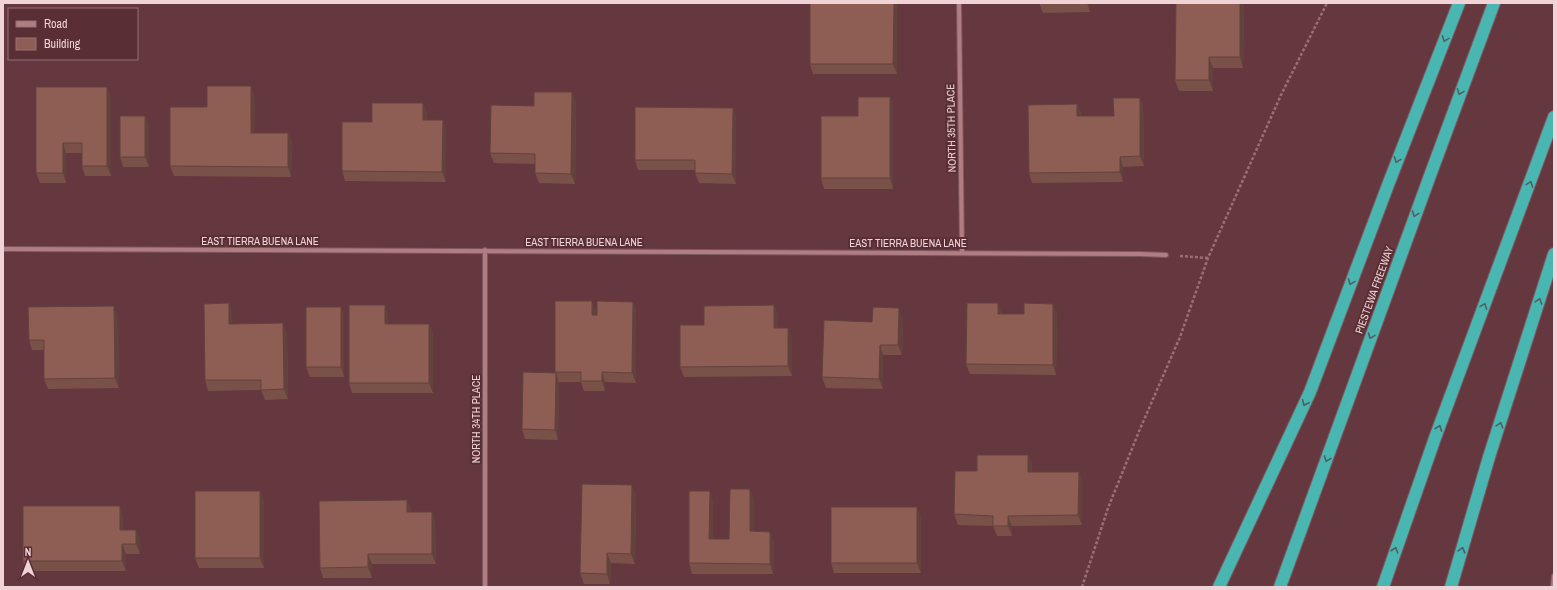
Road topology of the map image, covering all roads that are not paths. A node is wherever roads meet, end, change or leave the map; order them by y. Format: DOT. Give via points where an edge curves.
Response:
graph roads {
  1 [pos="958,3"];
  2 [pos="1459,3"];
  3 [pos="1494,3"];
  4 [pos="1554,117"];
  5 [pos="3,249"];
  6 [pos="486,250"];
  7 [pos="962,253"];
  8 [pos="1554,254"];
  9 [pos="1166,255"];
  10 [pos="1554,576"];
  11 [pos="485,587"];
  12 [pos="1219,587"];
  13 [pos="1280,587"];
  14 [pos="1382,587"];
  15 [pos="1451,587"];
  16 [pos="1553,587"];
  1 -- 7 [label="street, NORTH 35TH PLACE"];
  2 -- 12 [label="highway, one-way" via="1310,392"];
  3 -- 13 [label="highway, PIESTEWA FREEWAY, one-way"];
  14 -- 4 [label="highway, one-way"];
  5 -- 6 [label="street, EAST TIERRA BUENA LANE"];
  6 -- 7 [label="street, EAST TIERRA BUENA LANE"];
  6 -- 11 [label="street, NORTH 34TH PLACE"];
  7 -- 9 [label="street, EAST TIERRA BUENA LANE"];
  15 -- 8 [label="highway, one-way" via="1489,457"];
  10 -- 16 [label="street"];
}
